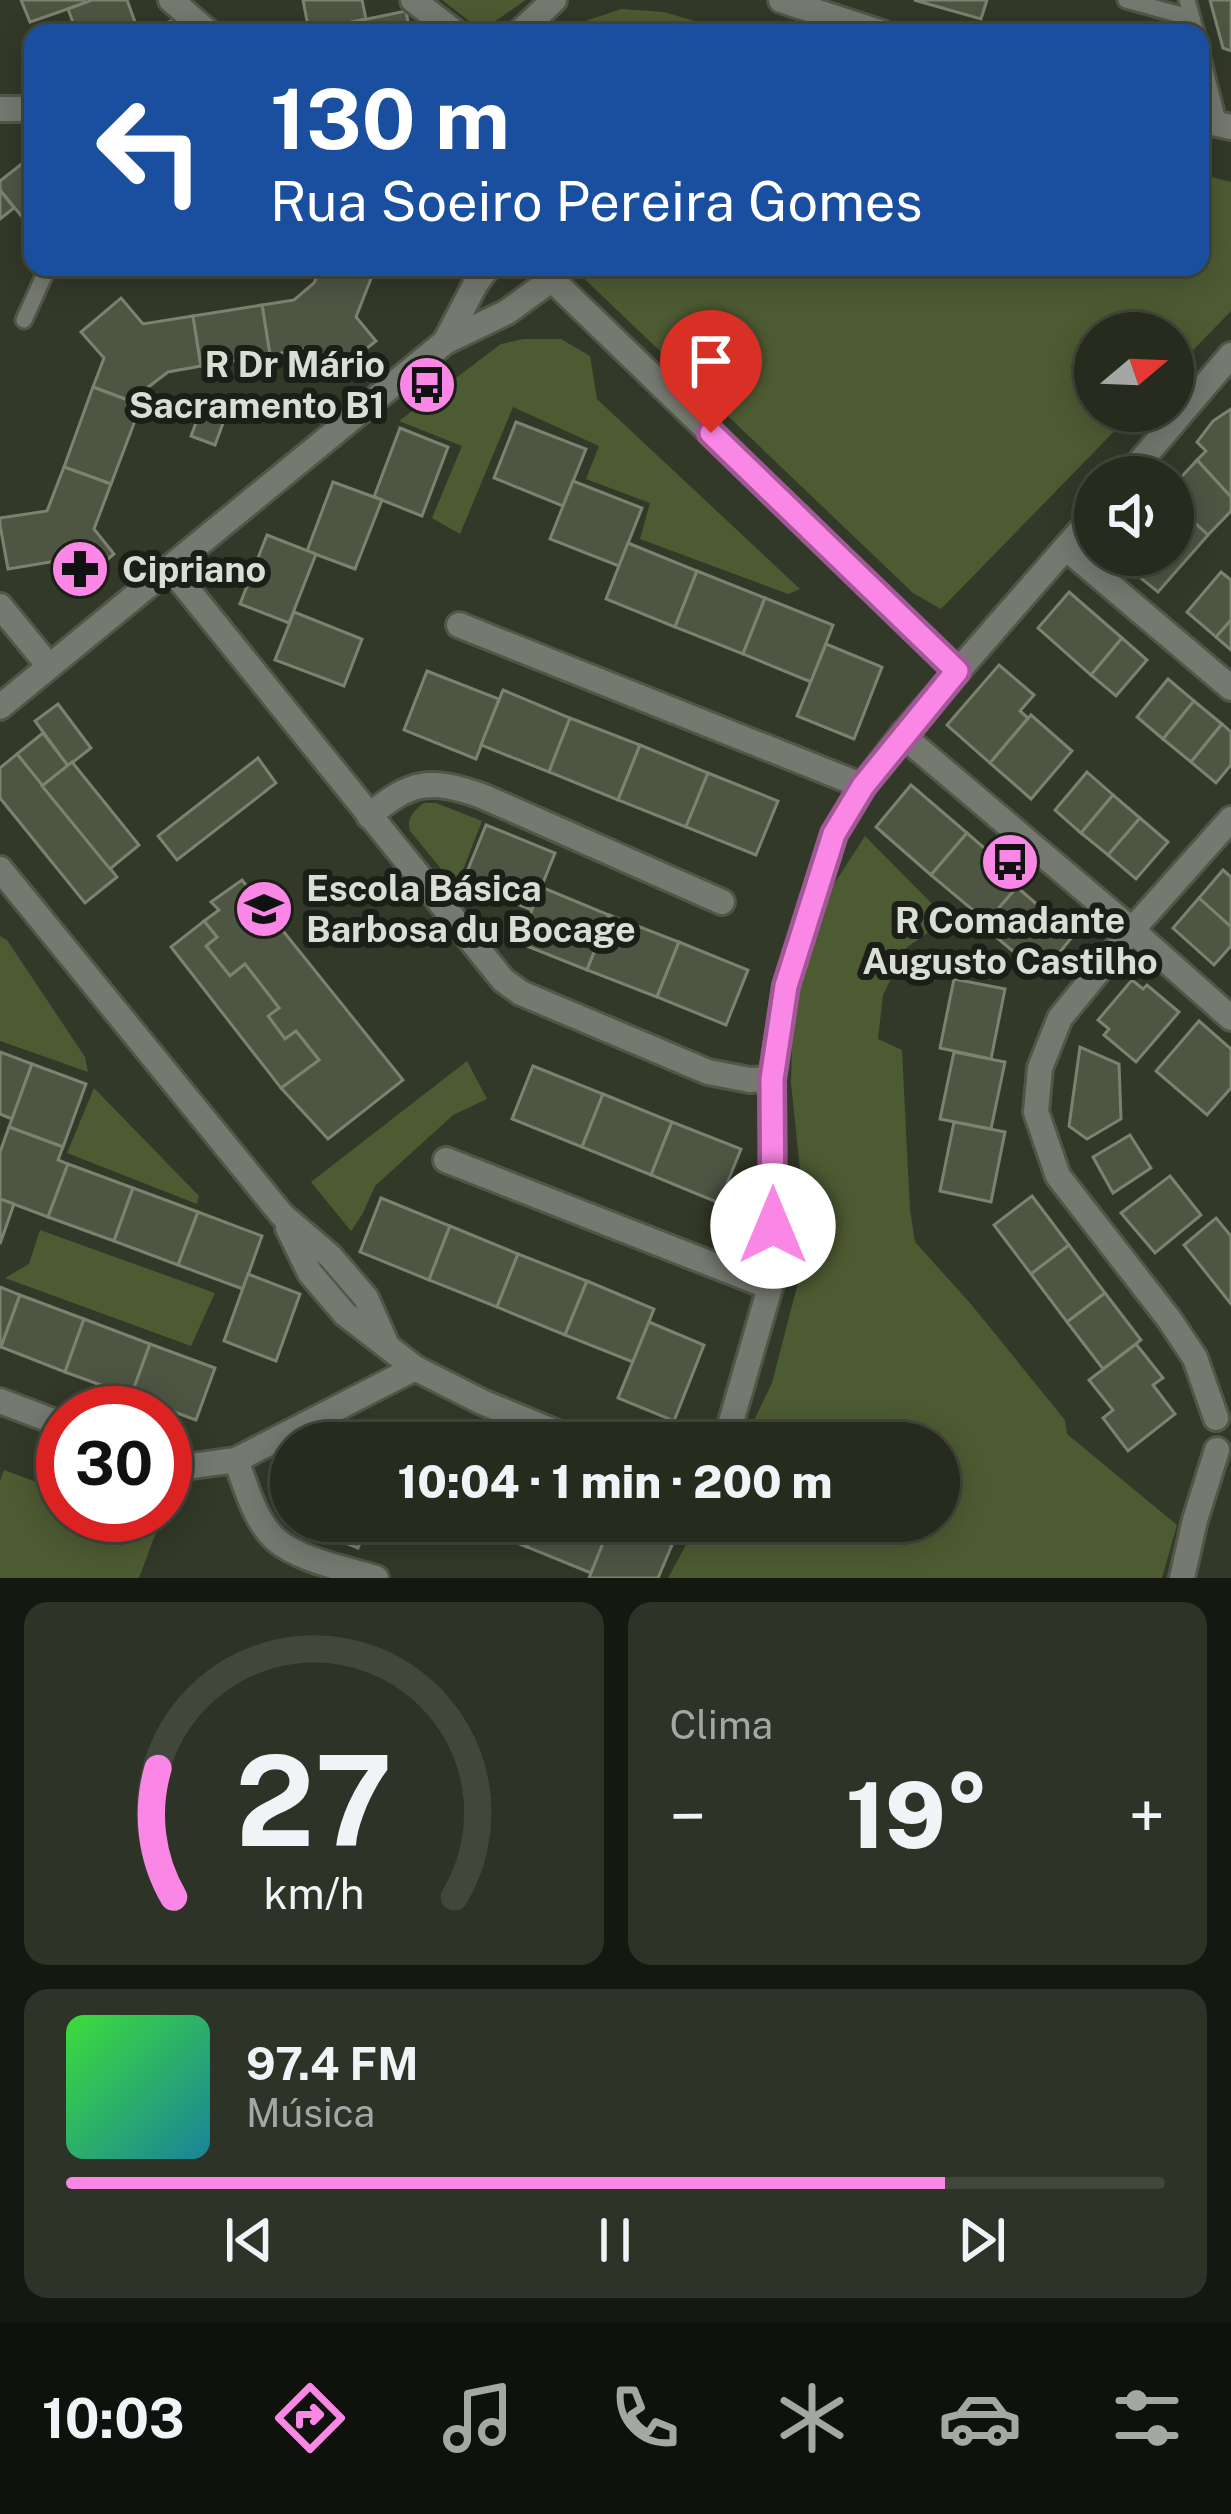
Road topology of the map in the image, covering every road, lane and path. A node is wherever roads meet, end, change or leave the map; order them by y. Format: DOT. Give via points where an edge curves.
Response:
graph roads {
  1 [pos="171,0"];
  2 [pos="412,0"];
  3 [pos="554,0"];
  4 [pos="781,0"];
  5 [pos="1126,0"];
  6 [pos="199,24"];
  7 [pos="445,24"];
  8 [pos="529,24"];
  9 [pos="854,24"];
  10 [pos="1191,24"];
  11 [pos="1209,89"];
  12 [pos="1217,124"];
  13 [pos="44,276"];
  14 [pos="482,276"];
  15 [pos="543,276"];
  16 [pos="547,276"];
  17 [pos="24,320"];
  18 [pos="445,342"];
  19 [pos="1230,357"];
  20 [pos="1144,456"];
  21 [pos="1074,539"];
  22 [pos="1066,548"];
  23 [pos="171,569"];
  24 [pos="0,606"];
  25 [pos="459,625"];
  26 [pos="49,666"];
  27 [pos="957,671"];
  28 [pos="1231,688"];
  29 [pos="0,707"];
  30 [pos="902,735"];
  31 [pos="863,786"];
  32 [pos="370,816"];
  33 [pos="1231,819"];
  34 [pos="0,869"];
  35 [pos="722,902"];
  36 [pos="1132,930"];
  37 [pos="1231,1018"];
  38 [pos="772,1079"];
  39 [pos="446,1160"];
  40 [pos="770,1287"];
  41 [pos="415,1368"];
  42 [pos="0,1401"];
  43 [pos="36,1415"];
  44 [pos="1223,1416"];
  45 [pos="531,1422"];
  46 [pos="730,1422"];
  47 [pos="1224,1452"];
  48 [pos="236,1460"];
  49 [pos="192,1466"];
  50 [pos="376,1578"];
  51 [pos="1183,1578"];
  1 -- 6 [label="street"];
  2 -- 7 [label="street"];
  3 -- 8 [label="street"];
  4 -- 9 [label="street"];
  5 -- 10 [label="lane"];
  11 -- 12 [label="lane"];
  13 -- 17 [label="lane"];
  14 -- 18 [label="street"];
  15 -- 18 [label="street" via="507,312"];
  16 -- 27 [label="street"];
  18 -- 23 [label="street"];
  19 -- 20 [label="street"];
  21 -- 22 [label="street"];
  22 -- 27 [label="street"];
  22 -- 28 [label="street"];
  23 -- 26 [label="street"];
  23 -- 32 [label="street"];
  24 -- 26 [label="street"];
  25 -- 31 [label="street"];
  26 -- 29 [label="street"];
  27 -- 30 [label="street"];
  30 -- 31 [label="street"];
  30 -- 36 [label="street"];
  31 -- 38 [label="street" via="834,834 802,930"];
  32 -- 35 [label="street" via="396,794 453,786"];
  32 -- 38 [label="street" via="521,993 708,1072"];
  33 -- 36 [label="street"];
  34 -- 41 [label="street" via="282,1215 310,1273 345,1314"];
  36 -- 37 [label="street"];
  36 -- 44 [label="street" via="1060,1018 1040,1068 1036,1112 1058,1176 1169,1319"];
  38 -- 40 [label="street"];
  39 -- 40 [label="street"];
  40 -- 46 [label="street"];
  41 -- 45 [label="street"];
  41 -- 48 [label="street"];
  42 -- 43 [label="street"];
  44 -- 47 [label="street" via="1210,1424 1208,1439"];
  47 -- 51 [label="street" via="1195,1520"];
  48 -- 49 [label="street"];
  48 -- 50 [label="street" via="273,1537 294,1552"];
}
